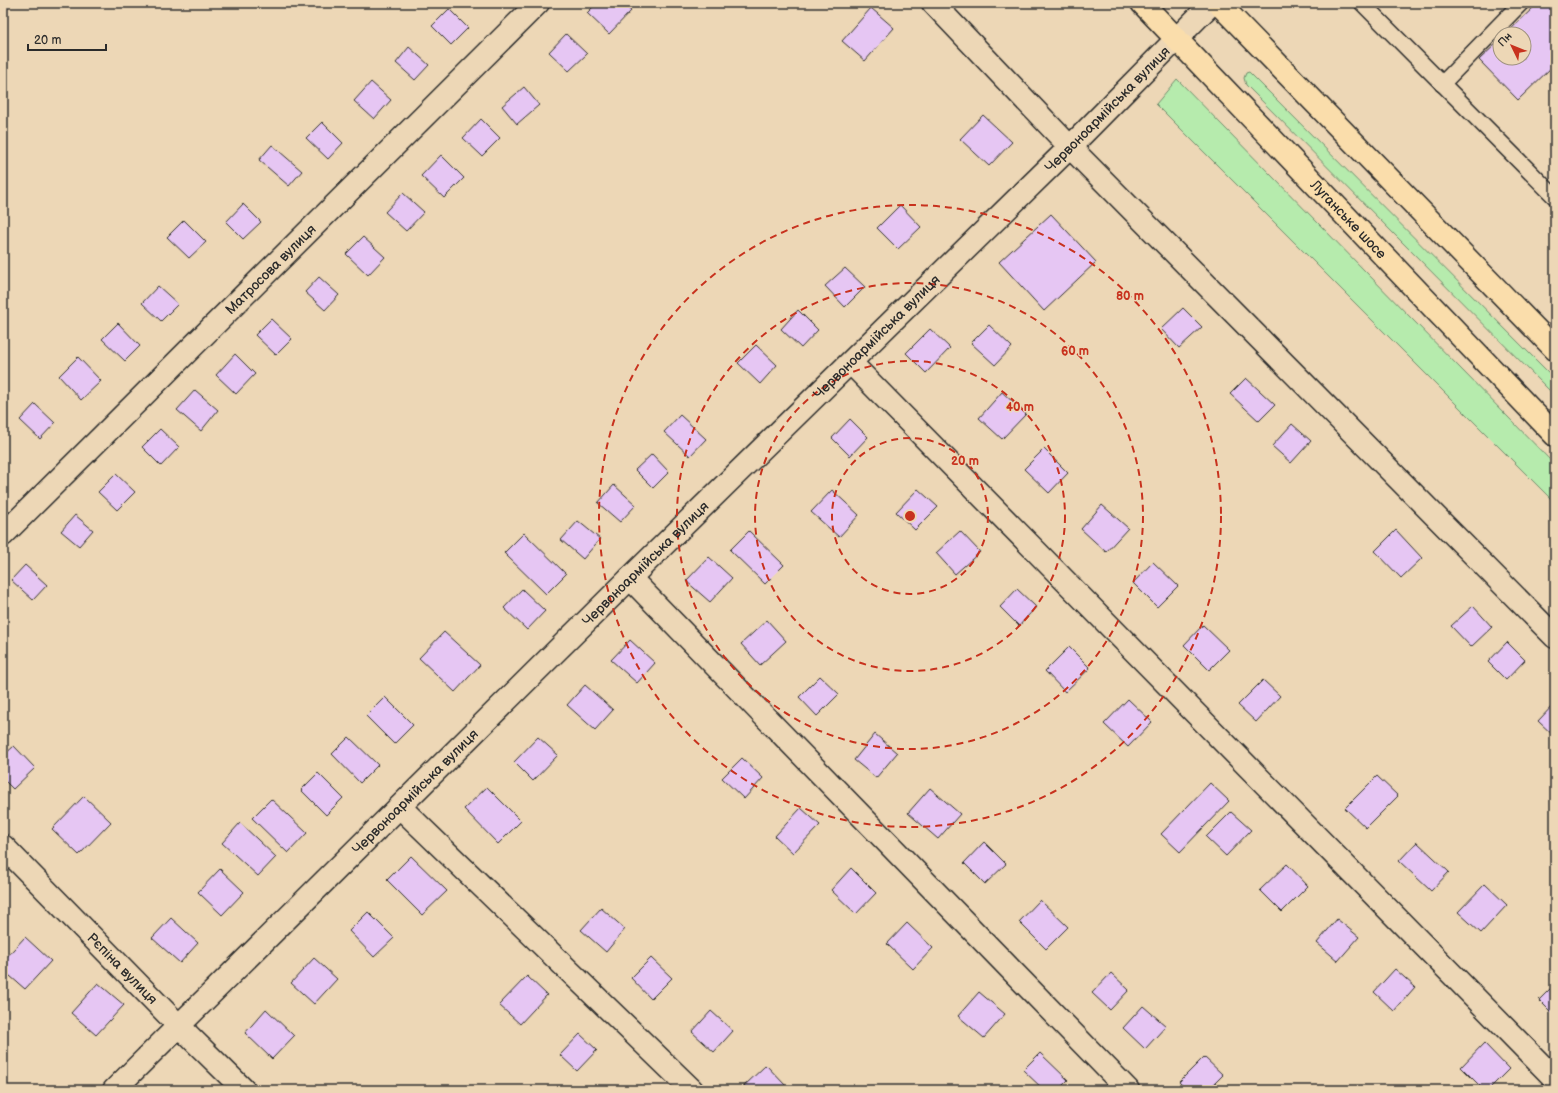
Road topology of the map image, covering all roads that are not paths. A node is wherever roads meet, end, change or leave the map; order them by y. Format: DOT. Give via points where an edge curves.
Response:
graph roads {
  1 [pos="538,3"];
  2 [pos="934,3"];
  3 [pos="1142,3"];
  4 [pos="1212,3"];
  5 [pos="1218,3"];
  6 [pos="1362,3"];
  7 [pos="1521,3"];
  8 [pos="1178,39"];
  9 [pos="1442,84"];
  10 [pos="1070,147"];
  11 [pos="1552,188"];
  12 [pos="1555,349"];
  13 [pos="850,363"];
  14 [pos="1555,435"];
  15 [pos="3,535"];
  16 [pos="630,578"];
  17 [pos="1555,637"];
  18 [pos="400,807"];
  19 [pos="3,846"];
  20 [pos="179,1026"];
  21 [pos="1555,1079"];
  22 [pos="1555,1086"];
  23 [pos="114,1090"];
  24 [pos="244,1090"];
  25 [pos="692,1090"];
  26 [pos="1128,1090"];
  27 [pos="1551,1090"];
  1 -- 15 [label="street, Матросова вулиця"];
  2 -- 10 [label="street"];
  3 -- 8 [label="main road, Луганське шосе"];
  4 -- 8 [label="street, Червоноармійська вулиця"];
  5 -- 12 [label="main road"];
  6 -- 9 [label="lane"];
  7 -- 9 [label="lane"];
  8 -- 10 [label="street, Червоноармійська вулиця"];
  8 -- 14 [label="main road, Луганське шосе"];
  9 -- 11 [label="lane"];
  10 -- 13 [label="street, Червоноармійська вулиця"];
  10 -- 17 [label="street"];
  13 -- 16 [label="street, Червоноармійська вулиця"];
  13 -- 21 [label="street"];
  16 -- 18 [label="street, Червоноармійська вулиця"];
  16 -- 26 [label="street"];
  18 -- 20 [label="street, Червоноармійська вулиця"];
  18 -- 25 [label="street"];
  19 -- 20 [label="street, Рєпіна вулиця"];
  20 -- 23 [label="street, Червоноармійська вулиця"];
  20 -- 24 [label="street, Рєпіна вулиця"];
  22 -- 27 [label="street"];
}
